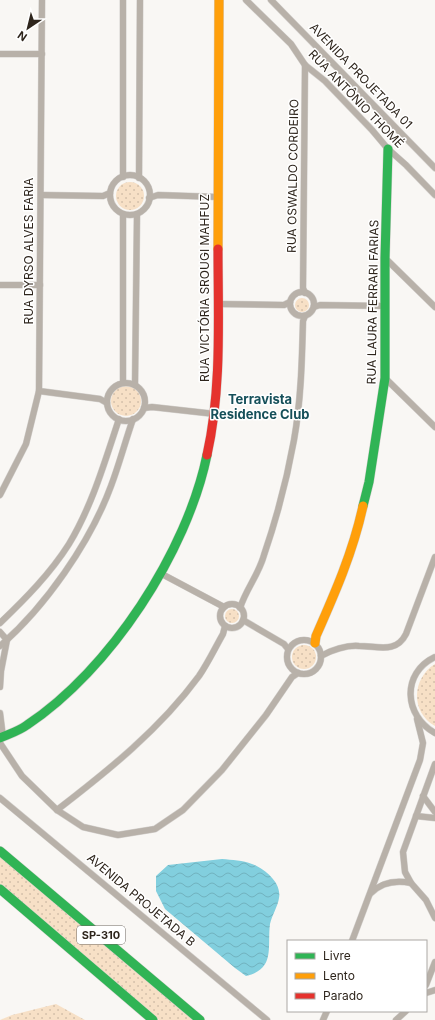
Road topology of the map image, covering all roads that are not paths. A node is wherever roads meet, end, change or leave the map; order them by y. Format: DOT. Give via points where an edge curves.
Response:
graph roads {
  1 [pos="42,0"];
  2 [pos="123,0"];
  3 [pos="140,0"];
  4 [pos="219,0"];
  5 [pos="246,0"];
  6 [pos="271,0"];
  7 [pos="0,54"];
  8 [pos="42,54"];
  9 [pos="305,65"];
  10 [pos="388,149"];
  11 [pos="435,168"];
  12 [pos="122,177"];
  13 [pos="139,178"];
  14 [pos="41,195"];
  15 [pos="149,195"];
  16 [pos="435,195"];
  17 [pos="218,196"];
  18 [pos="110,197"];
  19 [pos="123,214"];
  20 [pos="138,214"];
  21 [pos="385,258"];
  22 [pos="0,285"];
  23 [pos="40,285"];
  24 [pos="302,291"];
  25 [pos="218,304"];
  26 [pos="316,304"];
  27 [pos="288,305"];
  28 [pos="385,306"];
  29 [pos="435,307"];
  30 [pos="302,318"];
  31 [pos="385,378"];
  32 [pos="123,383"];
  33 [pos="135,385"];
  34 [pos="39,391"];
  35 [pos="108,400"];
  36 [pos="145,405"];
  37 [pos="215,414"];
  38 [pos="119,419"];
  39 [pos="132,419"];
  40 [pos="435,427"];
  41 [pos="0,495"];
  42 [pos="435,557"];
  43 [pos="160,574"];
  44 [pos="239,607"];
  45 [pos="222,609"];
  46 [pos="242,622"];
  47 [pos="0,623"];
  48 [pos="227,627"];
  49 [pos="0,632"];
  50 [pos="7,640"];
  51 [pos="315,642"];
  52 [pos="0,646"];
  53 [pos="288,646"];
  54 [pos="328,651"];
  55 [pos="321,656"];
  56 [pos="435,657"];
  57 [pos="295,673"];
  58 [pos="0,687"];
  59 [pos="0,713"];
  60 [pos="417,719"];
  61 [pos="435,733"];
  62 [pos="1,739"];
  63 [pos="435,764"];
  64 [pos="423,796"];
  65 [pos="0,798"];
  66 [pos="57,810"];
  67 [pos="435,812"];
  68 [pos="416,816"];
  69 [pos="435,818"];
  70 [pos="0,851"];
  71 [pos="411,883"];
  72 [pos="0,889"];
  73 [pos="370,894"];
  74 [pos="435,918"];
  75 [pos="352,940"];
  76 [pos="435,962"];
  77 [pos="427,982"];
  78 [pos="405,1012"];
  79 [pos="152,1020"];
  80 [pos="200,1020"];
  81 [pos="267,1020"];
  82 [pos="396,1020"];
  1 -- 8 [label="street, RUA DYRSO ALVES FARIA"];
  2 -- 12 [label="street"];
  3 -- 13 [label="street"];
  4 -- 17 [label="main road, RUA VICTÓRIA SROUGI MAHFUZ"];
  5 -- 9 [label="street, RUA ANTÔNIO THOMÉ" via="291,44"];
  6 -- 11 [label="street, AVENIDA PROJETADA 01"];
  7 -- 8 [label="street"];
  8 -- 14 [label="street, RUA DYRSO ALVES FARIA"];
  9 -- 10 [label="street, RUA ANTÔNIO THOMÉ" via="325,81"];
  9 -- 24 [label="street, RUA OSWALDO CORDEIRO"];
  10 -- 16 [label="street, RUA ANTÔNIO THOMÉ"];
  10 -- 21 [label="main road, RUA LAURA FERRARI FARIAS"];
  12 -- 13 [label="street"];
  12 -- 18 [label="street" via="114,183"];
  13 -- 15 [label="street" via="144,182"];
  14 -- 18 [label="street"];
  14 -- 23 [label="street, RUA DYRSO ALVES FARIA"];
  15 -- 17 [label="street"];
  15 -- 20 [label="street" via="146,207"];
  17 -- 25 [label="main road, RUA VICTÓRIA SROUGI MAHFUZ"];
  18 -- 19 [label="street" via="115,209"];
  19 -- 20 [label="street"];
  19 -- 32 [label="street"];
  20 -- 33 [label="street"];
  21 -- 28 [label="main road, RUA LAURA FERRARI FARIAS"];
  21 -- 29 [label="street"];
  22 -- 23 [label="street"];
  23 -- 34 [label="street, RUA DYRSO ALVES FARIA"];
  24 -- 26 [label="street"];
  24 -- 27 [label="street" via="294,296"];
  25 -- 27 [label="street"];
  25 -- 37 [label="main road, RUA VICTÓRIA SROUGI MAHFUZ"];
  26 -- 28 [label="street"];
  26 -- 30 [label="street" via="311,313"];
  27 -- 30 [label="street"];
  28 -- 31 [label="main road, RUA LAURA FERRARI FARIAS"];
  30 -- 44 [label="street" via="301,374 295,439 283,495 263,560"];
  31 -- 40 [label="street"];
  31 -- 51 [label="main road, RUA LAURA FERRARI FARIAS" via="369,482 356,538"];
  32 -- 33 [label="street"];
  32 -- 35 [label="street" via="113,388"];
  33 -- 36 [label="street" via="143,392"];
  34 -- 35 [label="street"];
  34 -- 41 [label="street, RUA DYRSO ALVES FARIA" via="26,444"];
  35 -- 38 [label="street" via="111,412"];
  36 -- 37 [label="street"];
  36 -- 39 [label="street" via="137,417"];
  37 -- 43 [label="main road, RUA VICTÓRIA SROUGI MAHFUZ" via="206,462 188,516"];
  38 -- 39 [label="street"];
  38 -- 47 [label="street" via="98,483 68,544 29,595"];
  39 -- 50 [label="street" via="110,488 79,552 42,603"];
  42 -- 54 [label="street" via="406,634 399,644 392,647 358,645"];
  43 -- 45 [label="street"];
  43 -- 62 [label="main road, RUA VICTÓRIA SROUGI MAHFUZ" via="118,638 71,690 28,724"];
  44 -- 45 [label="street" via="228,605"];
  44 -- 46 [label="street"];
  45 -- 48 [label="street" via="220,620"];
  46 -- 48 [label="street" via="236,628"];
  46 -- 53 [label="street"];
  48 -- 66 [label="street" via="199,675 158,725 108,771"];
  49 -- 50 [label="street"];
  50 -- 52 [label="street"];
  50 -- 58 [label="street"];
  51 -- 53 [label="street" via="297,641"];
  51 -- 54 [label="street"];
  51 -- 55 [label="street"];
  53 -- 57 [label="street" via="286,658"];
  54 -- 55 [label="street"];
  55 -- 57 [label="street" via="316,669 308,673"];
  56 -- 60 [label="street" via="419,669 412,682 410,697"];
  57 -- 66 [label="street" via="266,716 222,770 183,810 154,829 118,835 83,827"];
  59 -- 62 [label="street"];
  60 -- 61 [label="street"];
  60 -- 73 [label="street" via="422,735 422,752"];
  62 -- 66 [label="street" via="22,776"];
  63 -- 64 [label="street"];
  64 -- 67 [label="street"];
  64 -- 68 [label="street"];
  65 -- 81 [label="street, AVENIDA PROJETADA B"];
  68 -- 69 [label="street"];
  68 -- 71 [label="street" via="404,846 402,859"];
  70 -- 80 [label="main road, SP-310"];
  71 -- 73 [label="street" via="385,883"];
  71 -- 74 [label="street" via="426,900"];
  72 -- 79 [label="main road, SP-310"];
  73 -- 75 [label="street"];
  76 -- 77 [label="street"];
  78 -- 82 [label="street"];
}
